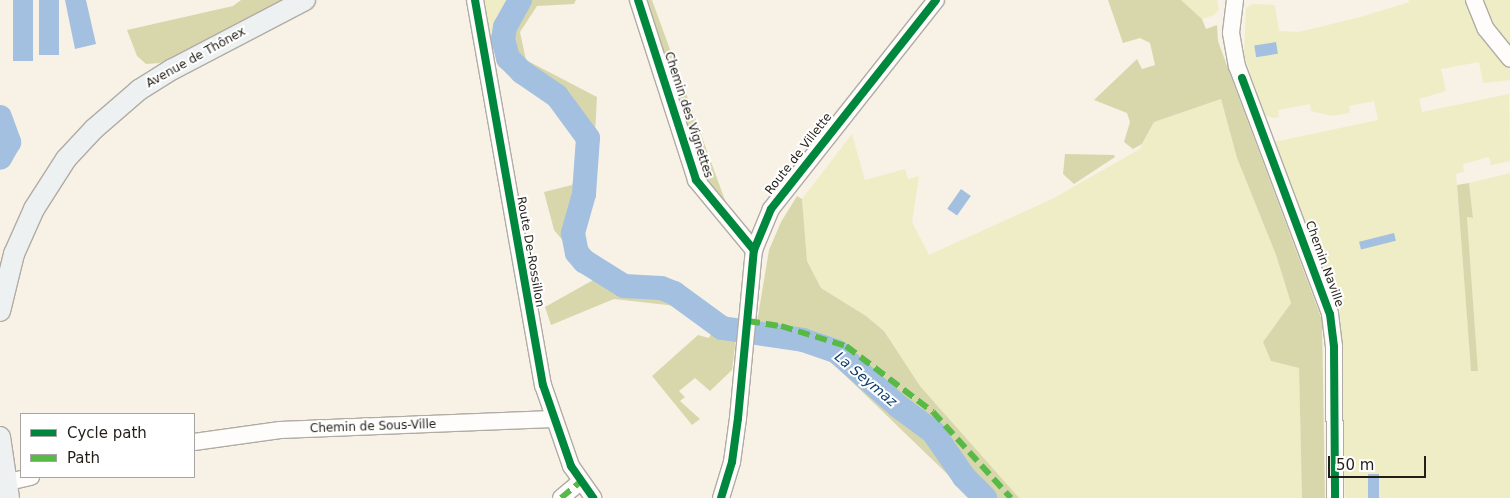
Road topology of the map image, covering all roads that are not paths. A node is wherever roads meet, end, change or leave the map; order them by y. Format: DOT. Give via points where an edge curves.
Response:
graph roads {
  1 [pos="304,0"];
  2 [pos="475,0"];
  3 [pos="638,0"];
  4 [pos="936,0"];
  5 [pos="1235,0"];
  6 [pos="1474,0"];
  7 [pos="1510,58"];
  8 [pos="754,250"];
  9 [pos="0,311"];
  10 [pos="553,419"];
  11 [pos="0,437"];
  12 [pos="195,442"];
  13 [pos="29,478"];
  14 [pos="580,482"];
  15 [pos="5,488"];
  16 [pos="561,498"];
  17 [pos="593,498"];
  18 [pos="721,498"];
  19 [pos="1335,498"];
  1 -- 9 [label="main road, Avenue de Thônex" via="138,90 94,129 66,159 34,209 14,254"];
  2 -- 10 [label="street, Route De-Rossillon" via="541,376"];
  3 -- 8 [label="street, Chemin des Vignettes" via="696,180"];
  4 -- 8 [label="street, Route de Villette" via="771,209"];
  5 -- 19 [label="street, Chemin Naville" via="1231,33 1237,66 1330,314 1334,346"];
  6 -- 7 [label="street" via="1486,28"];
  8 -- 18 [label="street, Route de Villette" via="732,462"];
  10 -- 12 [label="street, Chemin de Sous-Ville" via="280,430"];
  10 -- 14 [label="street, Route De-Rossillon"];
  11 -- 15 [label="main road"];
  13 -- 15 [label="street"];
  14 -- 16 [label="street"];
  14 -- 17 [label="street, Route De-Rossillon"];
}
